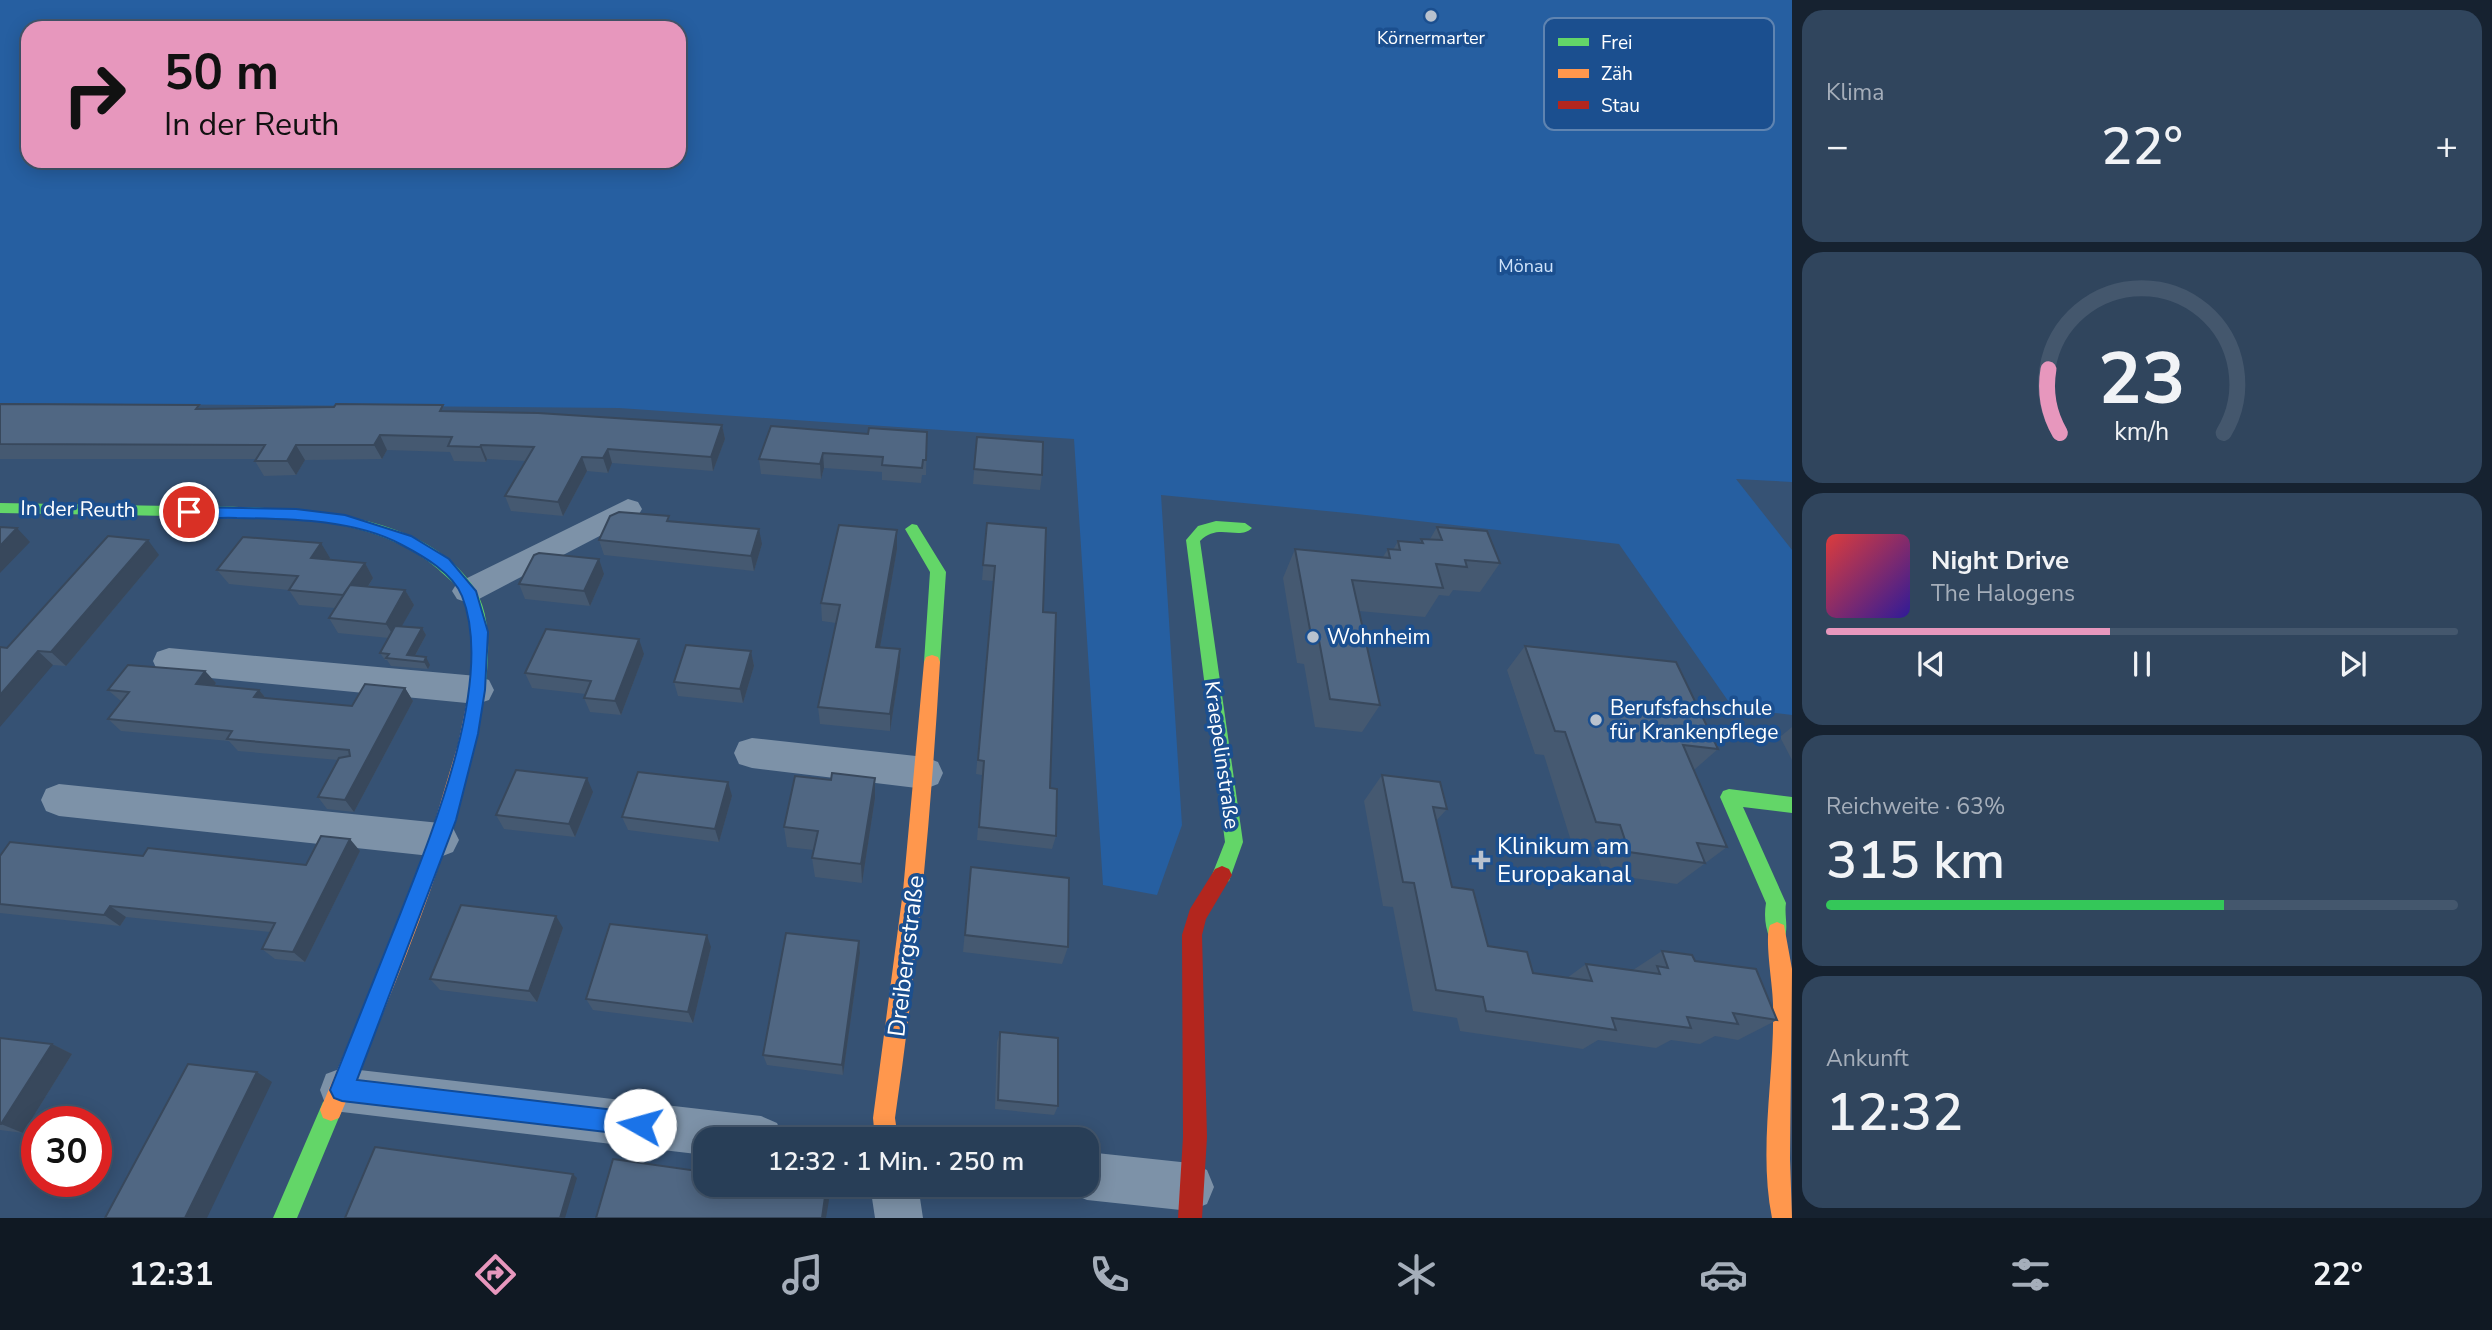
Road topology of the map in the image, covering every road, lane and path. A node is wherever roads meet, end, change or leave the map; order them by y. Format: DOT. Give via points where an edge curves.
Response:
graph roads {
  1 [pos="0,508"];
  2 [pos="628,509"];
  3 [pos="1245,528"];
  4 [pos="912,529"];
  5 [pos="468,591"];
  6 [pos="169,661"];
  7 [pos="477,690"];
  8 [pos="752,753"];
  9 [pos="925,773"];
  10 [pos="59,800"];
  11 [pos="1792,805"];
  12 [pos="440,840"];
  13 [pos="342,1090"];
  14 [pos="885,1127"];
  15 [pos="693,1131"];
  16 [pos="1099,1179"];
  17 [pos="896,1197"];
  18 [pos="1190,1202"];
  19 [pos="285,1218"];
  20 [pos="899,1218"];
  21 [pos="1784,1218"];
  1 -- 5 [label="street, In der Reuth" via="296,514 340,519 405,540 444,563"];
  2 -- 5 [label="street"];
  3 -- 18 [label="street, Kraepelinstraße" via="1205,528 1193,540 1234,842 1192,935 1195,1138"];
  4 -- 9 [label="street, Dreibergstraße" via="938,572"];
  5 -- 7 [label="street, In der Reuth" via="480,632"];
  6 -- 7 [label="street"];
  7 -- 12 [label="street, In der Reuth"];
  8 -- 9 [label="street"];
  9 -- 14 [label="street, Dreibergstraße" via="904,991"];
  10 -- 12 [label="street"];
  11 -- 21 [label="street" via="1729,797 1776,903 1784,977 1777,1149"];
  12 -- 13 [label="street, In der Reuth"];
  13 -- 15 [label="street"];
  13 -- 19 [label="street, In der Reuth"];
  16 -- 18 [label="street, Kraepelinstraße"];
  17 -- 20 [label="street"];
}
